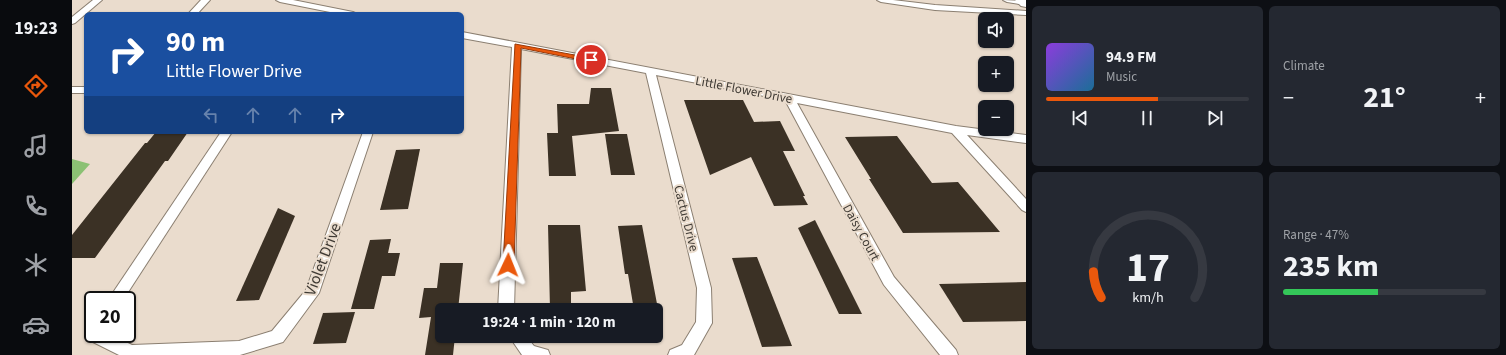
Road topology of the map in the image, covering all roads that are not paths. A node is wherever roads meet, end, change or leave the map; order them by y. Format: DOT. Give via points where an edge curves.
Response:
graph roads {
  1 [pos="98,0"];
  2 [pos="206,0"];
  3 [pos="280,0"];
  4 [pos="881,0"];
  5 [pos="1007,0"];
  6 [pos="1022,0"];
  7 [pos="1026,3"];
  8 [pos="310,6"];
  9 [pos="194,12"];
  10 [pos="306,12"];
  11 [pos="342,12"];
  12 [pos="1026,13"];
  13 [pos="72,21"];
  14 [pos="464,35"];
  15 [pos="517,46"];
  16 [pos="650,71"];
  17 [pos="72,90"];
  18 [pos="84,90"];
  19 [pos="789,98"];
  20 [pos="956,130"];
  21 [pos="226,134"];
  22 [pos="367,134"];
  23 [pos="1026,139"];
  24 [pos="1026,207"];
  25 [pos="122,291"];
  26 [pos="506,303"];
  27 [pos="110,343"];
  28 [pos="522,343"];
  29 [pos="542,355"];
  30 [pos="676,355"];
  31 [pos="950,355"];
  1 -- 13 [label="lane"];
  2 -- 9 [label="lane"];
  3 -- 8 [label="lane"];
  4 -- 12 [label="lane" via="934,7"];
  5 -- 7 [label="lane"];
  6 -- 7 [label="street"];
  8 -- 10 [label="lane"];
  8 -- 11 [label="lane"];
  14 -- 15 [label="lane, Little Flower Drive"];
  15 -- 16 [label="lane, Little Flower Drive"];
  15 -- 26 [label="lane"];
  16 -- 19 [label="lane, Little Flower Drive"];
  16 -- 30 [label="lane, Cactus Drive" via="704,288 704,323 688,350"];
  17 -- 18 [label="lane"];
  19 -- 20 [label="lane, Little Flower Drive"];
  19 -- 31 [label="lane, Daisy Court" via="889,281"];
  20 -- 23 [label="lane, Little Flower Drive"];
  20 -- 24 [label="lane"];
  21 -- 25 [label="lane"];
  22 -- 27 [label="lane, Violet Drive" via="312,293 277,337 239,348 131,353"];
  28 -- 29 [label="lane" via="529,352"];
}
